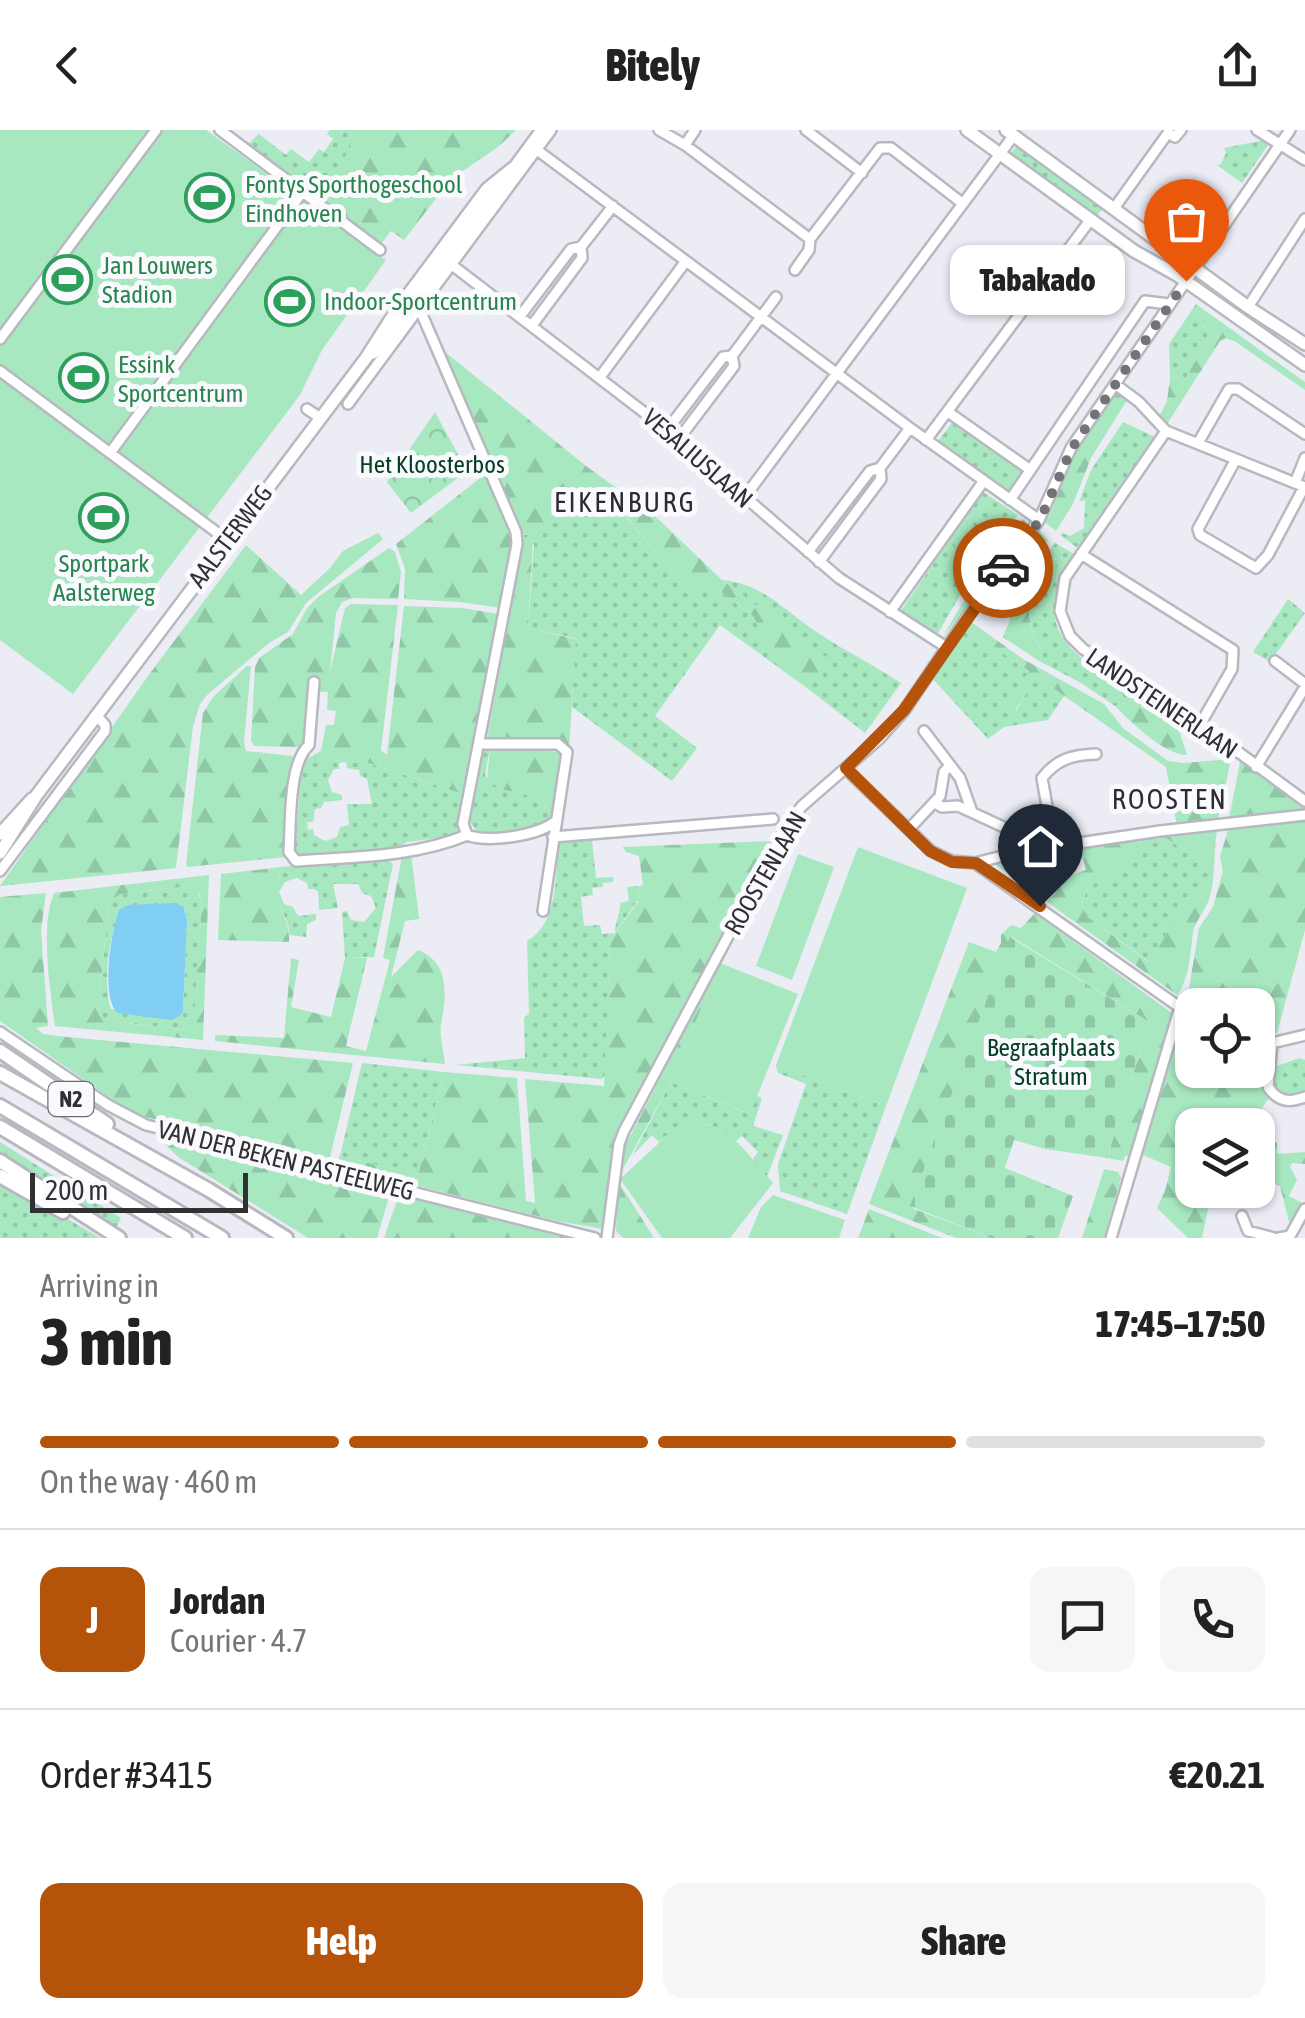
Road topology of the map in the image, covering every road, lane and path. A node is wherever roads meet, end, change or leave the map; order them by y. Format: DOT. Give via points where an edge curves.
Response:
graph roads {
  1 [pos="156,130"];
  2 [pos="220,130"];
  3 [pos="542,130"];
  4 [pos="551,130"];
  5 [pos="660,130"];
  6 [pos="695,130"];
  7 [pos="806,130"];
  8 [pos="967,130"];
  9 [pos="1181,130"];
  10 [pos="1256,130"];
  11 [pos="1290,130"];
  12 [pos="1166,132"];
  13 [pos="1010,133"];
  14 [pos="1280,143"];
  15 [pos="685,144"];
  16 [pos="537,150"];
  17 [pos="1000,154"];
  18 [pos="1305,160"];
  19 [pos="862,173"];
  20 [pos="303,191"];
  21 [pos="962,203"];
  22 [pos="612,206"];
  23 [pos="1114,207"];
  24 [pos="1305,219"];
  25 [pos="1091,220"];
  26 [pos="810,239"];
  27 [pos="581,247"];
  28 [pos="380,250"];
  29 [pos="686,262"];
  30 [pos="452,265"];
  31 [pos="1196,268"];
  32 [pos="795,270"];
  33 [pos="1186,281"];
  34 [pos="776,297"];
  35 [pos="413,304"];
  36 [pos="1168,304"];
  37 [pos="1248,307"];
  38 [pos="521,315"];
  39 [pos="762,317"];
  40 [pos="534,324"];
  41 [pos="0,339"];
  42 [pos="1304,340"];
  43 [pos="732,356"];
  44 [pos="1305,366"];
  45 [pos="0,371"];
  46 [pos="837,373"];
  47 [pos="600,377"];
  48 [pos="1115,384"];
  49 [pos="348,404"];
  50 [pos="307,410"];
  51 [pos="948,412"];
  52 [pos="319,417"];
  53 [pos="910,428"];
  54 [pos="667,430"];
  55 [pos="1166,430"];
  56 [pos="1305,434"];
  57 [pos="678,440"];
  58 [pos="926,440"];
  59 [pos="1198,443"];
  60 [pos="110,453"];
  61 [pos="1305,458"];
  62 [pos="1236,459"];
  63 [pos="880,468"];
  64 [pos="1029,469"];
  65 [pos="984,482"];
  66 [pos="1301,486"];
  67 [pos="744,498"];
  68 [pos="1010,500"];
  69 [pos="1040,520"];
  70 [pos="227,540"];
  71 [pos="808,552"];
  72 [pos="1080,554"];
  73 [pos="819,562"];
  74 [pos="890,612"];
  75 [pos="946,647"];
  76 [pos="1275,660"];
  77 [pos="314,682"];
  78 [pos="1305,686"];
  79 [pos="1301,703"];
  80 [pos="96,715"];
  81 [pos="1201,723"];
  82 [pos="924,731"];
  83 [pos="479,744"];
  84 [pos="1096,754"];
  85 [pos="950,766"];
  86 [pos="1256,767"];
  87 [pos="846,768"];
  88 [pos="1305,802"];
  89 [pos="934,803"];
  90 [pos="972,812"];
  91 [pos="1305,816"];
  92 [pos="772,819"];
  93 [pos="556,821"];
  94 [pos="4,829"];
  95 [pos="909,829"];
  96 [pos="535,834"];
  97 [pos="467,835"];
  98 [pos="553,836"];
  99 [pos="1054,846"];
  100 [pos="551,851"];
  101 [pos="1018,852"];
  102 [pos="0,853"];
  103 [pos="976,863"];
  104 [pos="0,871"];
  105 [pos="544,911"];
  106 [pos="1175,1003"];
  107 [pos="1175,1024"];
  108 [pos="0,1032"];
  109 [pos="1305,1036"];
  110 [pos="1275,1042"];
  111 [pos="0,1051"];
  112 [pos="0,1074"];
  113 [pos="1268,1088"];
  114 [pos="1305,1097"];
  115 [pos="0,1106"];
  116 [pos="0,1128"];
  117 [pos="136,1148"];
  118 [pos="0,1160"];
  119 [pos="0,1176"];
  120 [pos="1305,1209"];
  121 [pos="1242,1216"];
  122 [pos="102,1228"];
  123 [pos="1244,1234"];
  124 [pos="119,1238"];
  125 [pos="185,1238"];
  126 [pos="222,1238"];
  127 [pos="286,1238"];
  128 [pos="595,1238"];
  129 [pos="607,1238"];
  130 [pos="1111,1238"];
  131 [pos="1277,1238"];
  1 -- 41 [label="street"];
  2 -- 20 [label="street"];
  3 -- 35 [label="main road, AALSTERWEG" via="487,190"];
  4 -- 16 [label="street, AALSTERWEG"];
  5 -- 15 [label="street"];
  6 -- 15 [label="street"];
  7 -- 19 [label="street"];
  8 -- 17 [label="main road"];
  9 -- 12 [label="street" via="1176,137"];
  10 -- 14 [label="street"];
  11 -- 14 [label="street, ROOSTENLAAN"];
  12 -- 23 [label="street"];
  13 -- 17 [label="street"];
  13 -- 23 [label="main road"];
  14 -- 18 [label="street"];
  14 -- 31 [label="street, ROOSTENLAAN"];
  15 -- 26 [label="street"];
  16 -- 22 [label="street"];
  16 -- 30 [label="street, AALSTERWEG"];
  17 -- 21 [label="street"];
  17 -- 25 [label="main road"];
  19 -- 21 [label="street" via="880,148 892,148"];
  19 -- 26 [label="street"];
  20 -- 28 [label="street"];
  20 -- 60 [label="street"];
  21 -- 46 [label="street"];
  22 -- 27 [label="street"];
  22 -- 29 [label="street"];
  23 -- 31 [label="main road"];
  24 -- 37 [label="street"];
  25 -- 33 [label="main road"];
  25 -- 51 [label="street"];
  26 -- 32 [label="street"];
  27 -- 38 [label="street" via="572,249"];
  27 -- 40 [label="street" via="582,258"];
  29 -- 39 [label="street"];
  29 -- 47 [label="street"];
  30 -- 35 [label="street, AALSTERWEG"];
  30 -- 38 [label="street, VESALIUSLAAN"];
  31 -- 33 [label="street, ROOSTENLAAN"];
  31 -- 37 [label="main road"];
  33 -- 36 [label="street, ROOSTENLAAN"];
  33 -- 44 [label="main road"];
  34 -- 39 [label="street"];
  35 -- 49 [label="street, AALSTERWEG"];
  35 -- 52 [label="main road, AALSTERWEG"];
  35 -- 83 [label="street" via="516,532"];
  36 -- 48 [label="street, ROOSTENLAAN"];
  36 -- 64 [label="street, ROOSTENLAAN" via="1145,301"];
  37 -- 42 [label="main road"];
  38 -- 40 [label="street, VESALIUSLAAN"];
  39 -- 43 [label="street"];
  39 -- 46 [label="street"];
  40 -- 47 [label="street, VESALIUSLAAN"];
  43 -- 54 [label="street" via="721,359"];
  43 -- 57 [label="street" via="734,366"];
  45 -- 60 [label="street"];
  46 -- 53 [label="street"];
  46 -- 67 [label="street"];
  47 -- 54 [label="street, VESALIUSLAAN"];
  48 -- 55 [label="street"];
  48 -- 69 [label="street, ROOSTENLAAN" via="1072,448"];
  50 -- 52 [label="street"];
  51 -- 58 [label="street"];
  51 -- 64 [label="street"];
  52 -- 70 [label="main road, AALSTERWEG"];
  53 -- 58 [label="street"];
  53 -- 63 [label="street"];
  54 -- 57 [label="street, VESALIUSLAAN"];
  55 -- 59 [label="street"];
  55 -- 72 [label="street, LANDSTEINERLAAN"];
  56 -- 59 [label="street" via="1229,389"];
  57 -- 67 [label="street, VESALIUSLAAN"];
  58 -- 65 [label="street"];
  59 -- 62 [label="street"];
  60 -- 70 [label="street"];
  61 -- 66 [label="street"];
  62 -- 66 [label="street"];
  62 -- 66 [label="street" via="1198,529 1256,568"];
  63 -- 71 [label="street" via="870,471"];
  63 -- 73 [label="street" via="881,479"];
  64 -- 68 [label="street, ROOSTENLAAN"];
  65 -- 68 [label="street"];
  65 -- 74 [label="street"];
  67 -- 71 [label="street, VESALIUSLAAN"];
  68 -- 69 [label="street"];
  69 -- 75 [label="street, ROOSTENLAAN"];
  70 -- 80 [label="main road, AALSTERWEG"];
  71 -- 73 [label="street, VESALIUSLAAN"];
  72 -- 81 [label="street, LANDSTEINERLAAN" via="1060,598 1070,636"];
  72 -- 81 [label="street" via="1233,650 1232,669"];
  73 -- 74 [label="street, VESALIUSLAAN"];
  74 -- 75 [label="street, VESALIUSLAAN"];
  75 -- 87 [label="street, ROOSTENLAAN" via="893,725"];
  76 -- 78 [label="street"];
  77 -- 97 [label="street" via="309,745 295,778 289,852 296,861 389,854"];
  78 -- 79 [label="street"];
  79 -- 86 [label="street"];
  80 -- 94 [label="main road, AALSTERWEG"];
  80 -- 104 [label="street, AALSTERWEG" via="105,730"];
  81 -- 86 [label="street, LANDSTEINERLAAN"];
  82 -- 85 [label="street"];
  83 -- 93 [label="street" via="563,746"];
  83 -- 97 [label="street" via="463,824"];
  84 -- 99 [label="street" via="1073,755 1042,778"];
  85 -- 89 [label="street"];
  85 -- 90 [label="street"];
  86 -- 88 [label="street, LANDSTEINERLAAN"];
  87 -- 95 [label="street"];
  87 -- 129 [label="street, ROOSTENLAAN" via="788,824 624,1131"];
  89 -- 90 [label="street"];
  89 -- 95 [label="street"];
  90 -- 101 [label="street" via="1013,832"];
  91 -- 99 [label="street"];
  92 -- 98 [label="street"];
  93 -- 96 [label="street"];
  93 -- 98 [label="street"];
  94 -- 102 [label="main road, AALSTERWEG"];
  95 -- 103 [label="street" via="944,859"];
  96 -- 97 [label="street"];
  96 -- 100 [label="street"];
  98 -- 100 [label="street"];
  99 -- 101 [label="street"];
  100 -- 105 [label="street"];
  101 -- 103 [label="street"];
  103 -- 106 [label="street"];
  107 -- 130 [label="street"];
  108 -- 128 [label="street, VAN DER BEKEN PASTEELWEG" via="146,1125"];
  109 -- 110 [label="street"];
  111 -- 117 [label="highway, N2"];
  112 -- 117 [label="highway, N2"];
  113 -- 114 [label="street" via="1290,1102"];
  115 -- 126 [label="highway"];
  116 -- 125 [label="highway"];
  117 -- 127 [label="highway, N2"];
  118 -- 122 [label="highway"];
  119 -- 122 [label="highway"];
  120 -- 131 [label="street" via="1290,1236"];
  121 -- 123 [label="street"];
  122 -- 124 [label="highway"];
  123 -- 131 [label="street"];
}
